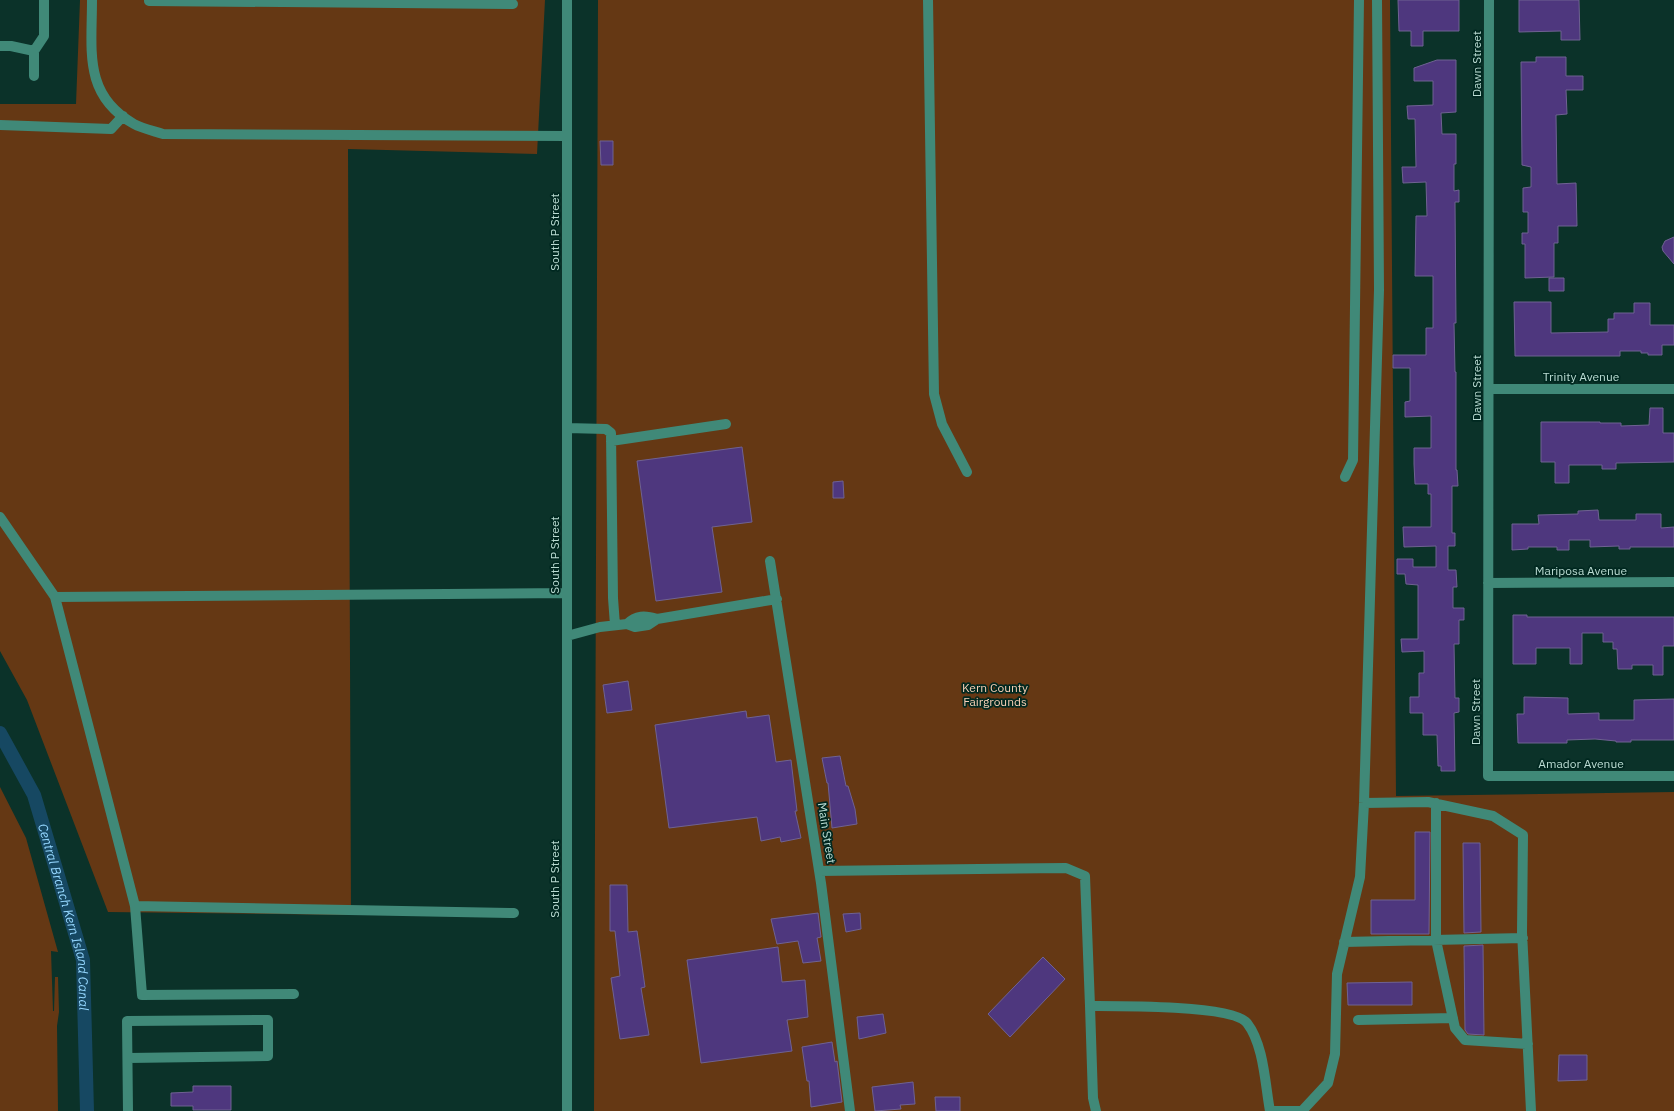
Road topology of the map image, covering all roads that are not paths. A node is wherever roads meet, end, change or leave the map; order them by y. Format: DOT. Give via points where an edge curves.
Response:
graph roads {
  1 [pos="44,0"];
  2 [pos="92,0"];
  3 [pos="567,0"];
  4 [pos="928,0"];
  5 [pos="1359,0"];
  6 [pos="1377,0"];
  7 [pos="1489,0"];
  8 [pos="149,1"];
  9 [pos="513,4"];
  10 [pos="0,46"];
  11 [pos="34,51"];
  12 [pos="34,76"];
  13 [pos="123,116"];
  14 [pos="0,124"];
  15 [pos="567,136"];
  16 [pos="1489,389"];
  17 [pos="1674,389"];
  18 [pos="726,424"];
  19 [pos="567,428"];
  20 [pos="611,441"];
  21 [pos="967,472"];
  22 [pos="1345,477"];
  23 [pos="0,517"];
  24 [pos="770,561"];
  25 [pos="1674,582"];
  26 [pos="1488,583"];
  27 [pos="567,593"];
  28 [pos="55,597"];
  29 [pos="777,599"];
  30 [pos="615,625"];
  31 [pos="567,636"];
  32 [pos="1488,776"];
  33 [pos="1674,776"];
  34 [pos="1364,803"];
  35 [pos="1436,804"];
  36 [pos="819,871"];
  37 [pos="135,906"];
  38 [pos="514,913"];
  39 [pos="1523,938"];
  40 [pos="1436,940"];
  41 [pos="1344,942"];
  42 [pos="294,994"];
  43 [pos="1090,1006"];
  44 [pos="1453,1018"];
  45 [pos="1358,1020"];
  46 [pos="1528,1044"];
  47 [pos="128,1058"];
  48 [pos="128,1111"];
  49 [pos="567,1111"];
  50 [pos="850,1111"];
  51 [pos="1096,1111"];
  52 [pos="1303,1111"];
  53 [pos="1531,1111"];
  1 -- 11 [label="street" via="44,36"];
  2 -- 13 [label="street" via="92,68 100,91 113,110"];
  3 -- 15 [label="street, South P Street"];
  4 -- 21 [label="street" via="934,394 942,424"];
  5 -- 22 [label="street" via="1353,460"];
  6 -- 34 [label="street" via="1380,290"];
  7 -- 16 [label="street, Dawn Street"];
  8 -- 9 [label="street"];
  10 -- 11 [label="street"];
  11 -- 12 [label="street"];
  13 -- 14 [label="street" via="110,129"];
  13 -- 15 [label="street" via="136,125 163,134"];
  15 -- 19 [label="street, South P Street"];
  16 -- 17 [label="street, Trinity Avenue"];
  16 -- 26 [label="street, Dawn Street"];
  18 -- 20 [label="street"];
  19 -- 20 [label="street" via="606,429 610,433"];
  19 -- 27 [label="street, South P Street"];
  20 -- 30 [label="street"];
  23 -- 28 [label="street"];
  24 -- 29 [label="street, Main Street"];
  25 -- 26 [label="street, Mariposa Avenue"];
  26 -- 32 [label="street, Dawn Street"];
  27 -- 28 [label="street"];
  27 -- 31 [label="street, South P Street"];
  28 -- 37 [label="street"];
  29 -- 30 [label="street" via="657,619 648,625"];
  29 -- 36 [label="street, Main Street"];
  30 -- 31 [label="street"];
  31 -- 49 [label="street, South P Street"];
  32 -- 33 [label="street, Amador Avenue"];
  34 -- 35 [label="street"];
  34 -- 41 [label="street" via="1360,877"];
  35 -- 39 [label="street" via="1493,816 1523,835"];
  35 -- 40 [label="street"];
  36 -- 43 [label="street" via="1066,868 1085,876"];
  36 -- 50 [label="street, Main Street"];
  37 -- 38 [label="street"];
  37 -- 42 [label="street" via="142,995"];
  39 -- 40 [label="street"];
  39 -- 46 [label="street"];
  40 -- 41 [label="street"];
  40 -- 44 [label="street"];
  41 -- 52 [label="street" via="1337,974 1335,1054 1328,1083"];
  43 -- 51 [label="street" via="1093,1098"];
  43 -- 52 [label="street" via="1194,1008 1230,1015 1246,1022 1259,1046 1270,1111"];
  44 -- 45 [label="street"];
  44 -- 46 [label="street" via="1455,1028 1465,1040"];
  46 -- 53 [label="street"];
  47 -- 47 [label="street" via="268,1056 268,1020 127,1021"];
  47 -- 48 [label="street"];
}
